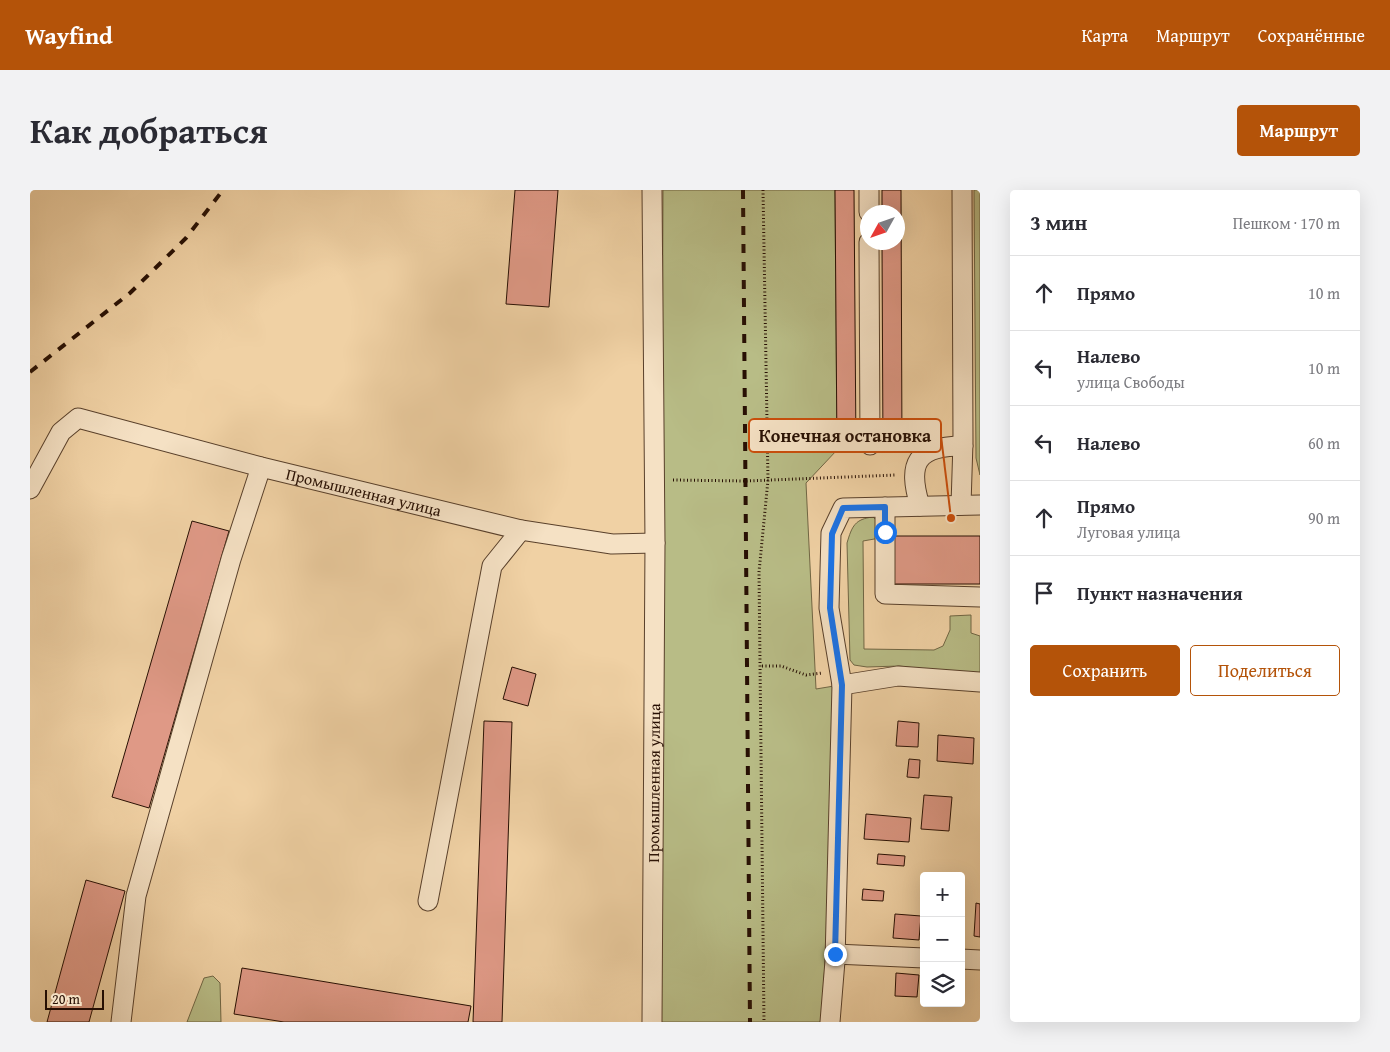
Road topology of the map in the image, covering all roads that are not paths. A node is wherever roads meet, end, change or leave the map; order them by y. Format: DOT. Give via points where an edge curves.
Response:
graph roads {
  1 [pos="652,190"];
  2 [pos="869,190"];
  3 [pos="962,190"];
  4 [pos="869,205"];
  5 [pos="869,250"];
  6 [pos="870,446"];
  7 [pos="963,446"];
  8 [pos="261,467"];
  9 [pos="30,489"];
  10 [pos="961,505"];
  11 [pos="980,505"];
  12 [pos="920,506"];
  13 [pos="885,507"];
  14 [pos="521,530"];
  15 [pos="655,543"];
  16 [pos="980,597"];
  17 [pos="841,678"];
  18 [pos="980,682"];
  19 [pos="428,901"];
  20 [pos="835,954"];
  21 [pos="920,958"];
  22 [pos="965,959"];
  23 [pos="980,960"];
  24 [pos="121,1022"];
  25 [pos="652,1022"];
  26 [pos="830,1022"];
  1 -- 15 [label="street, Промышленная улица"];
  2 -- 4 [label="street"];
  3 -- 7 [label="street"];
  5 -- 6 [label="street"];
  7 -- 10 [label="street"];
  7 -- 12 [label="street" via="944,446 926,452 916,462 914,474"];
  8 -- 9 [label="street, Промышленная улица" via="78,418 61,432"];
  8 -- 14 [label="street, Промышленная улица"];
  8 -- 24 [label="street" via="228,568 136,896"];
  10 -- 11 [label="street"];
  10 -- 12 [label="street"];
  12 -- 13 [label="street"];
  13 -- 16 [label="street" via="885,594"];
  13 -- 17 [label="street" via="843,508 832,534 830,608"];
  14 -- 15 [label="street, Промышленная улица" via="612,544"];
  14 -- 19 [label="street" via="492,566"];
  15 -- 25 [label="street, Промышленная улица"];
  17 -- 18 [label="street" via="898,676"];
  17 -- 20 [label="street"];
  20 -- 21 [label="street"];
  20 -- 26 [label="street"];
  22 -- 23 [label="street"];
}
